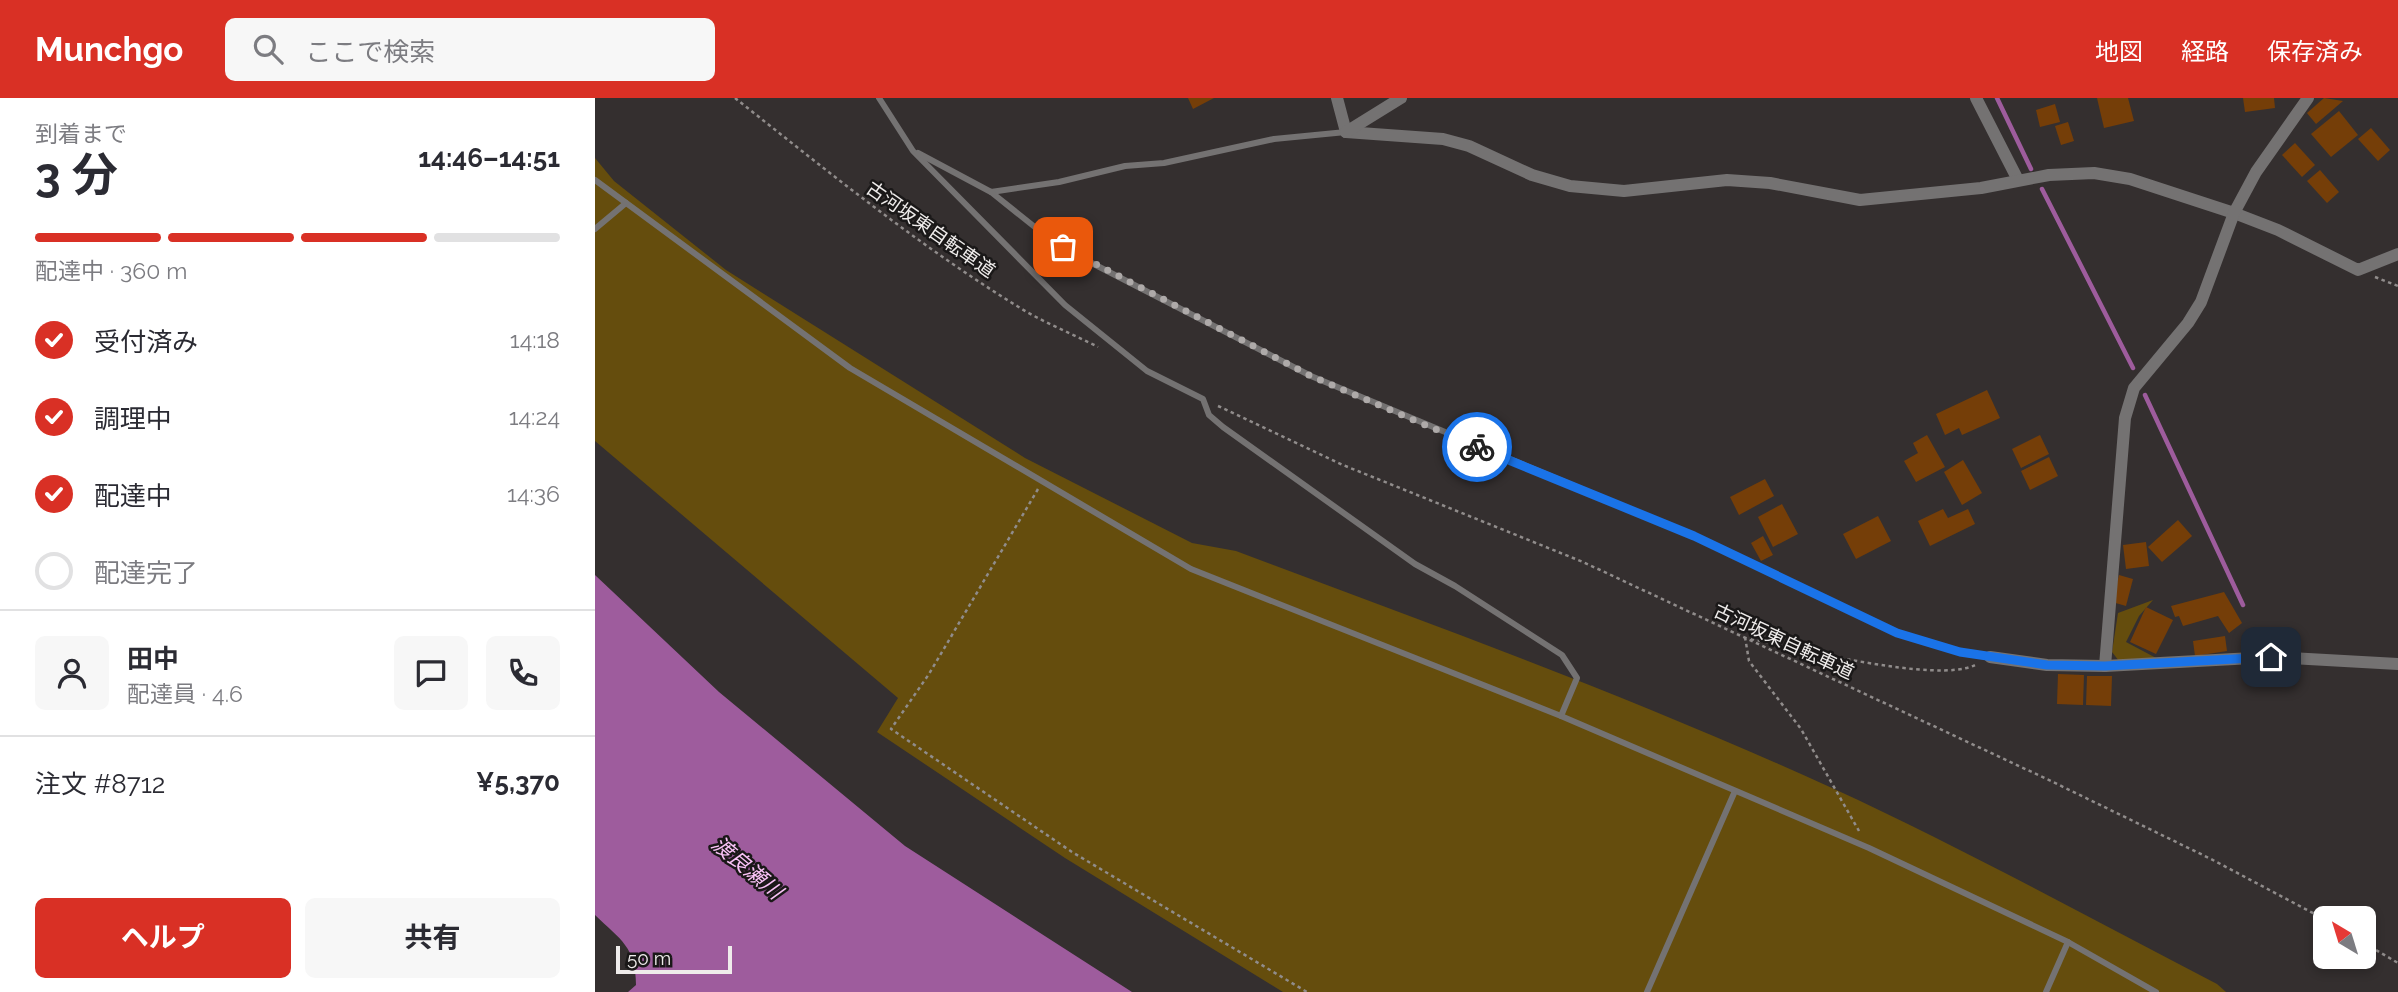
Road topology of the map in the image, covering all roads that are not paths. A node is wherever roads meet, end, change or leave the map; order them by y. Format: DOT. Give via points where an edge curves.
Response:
graph roads {
  1 [pos="879,98"];
  2 [pos="1337,98"];
  3 [pos="1401,98"];
  4 [pos="1976,98"];
  5 [pos="2308,98"];
  6 [pos="1346,132"];
  7 [pos="913,151"];
  8 [pos="595,180"];
  9 [pos="2018,180"];
  10 [pos="991,192"];
  11 [pos="626,203"];
  12 [pos="2234,214"];
  13 [pos="595,229"];
  14 [pos="2398,254"];
  15 [pos="1990,657"];
  16 [pos="2398,664"];
  17 [pos="2105,666"];
  18 [pos="1561,716"];
  19 [pos="1735,791"];
  20 [pos="2068,942"];
  21 [pos="1647,992"];
  22 [pos="2046,992"];
  23 [pos="2156,992"];
  1 -- 7 [label="lane"];
  2 -- 6 [label="street"];
  3 -- 6 [label="street"];
  4 -- 9 [label="street"];
  5 -- 12 [label="street" via="2256,172"];
  6 -- 9 [label="street" via="1443,139 1570,186 1624,191 1727,180 1860,200"];
  6 -- 10 [label="lane" via="1274,139"];
  7 -- 10 [label="lane"];
  7 -- 18 [label="lane" via="1065,305 1147,371 1203,399 1209,415 1223,428 1335,509 1562,655 1577,678"];
  8 -- 11 [label="lane"];
  9 -- 12 [label="street" via="2094,173 2130,179"];
  10 -- 15 [label="lane" via="1080,257 1311,376 1694,536 1897,633"];
  11 -- 13 [label="lane"];
  11 -- 18 [label="lane" via="850,368 1191,569"];
  12 -- 14 [label="street" via="2279,230 2358,270"];
  12 -- 17 [label="street" via="2201,302 2129,400"];
  15 -- 17 [label="street" via="2047,665"];
  16 -- 17 [label="street" via="2271,657"];
  18 -- 19 [label="lane"];
  19 -- 20 [label="lane"];
  19 -- 21 [label="lane"];
  20 -- 22 [label="lane"];
  20 -- 23 [label="lane"];
}
